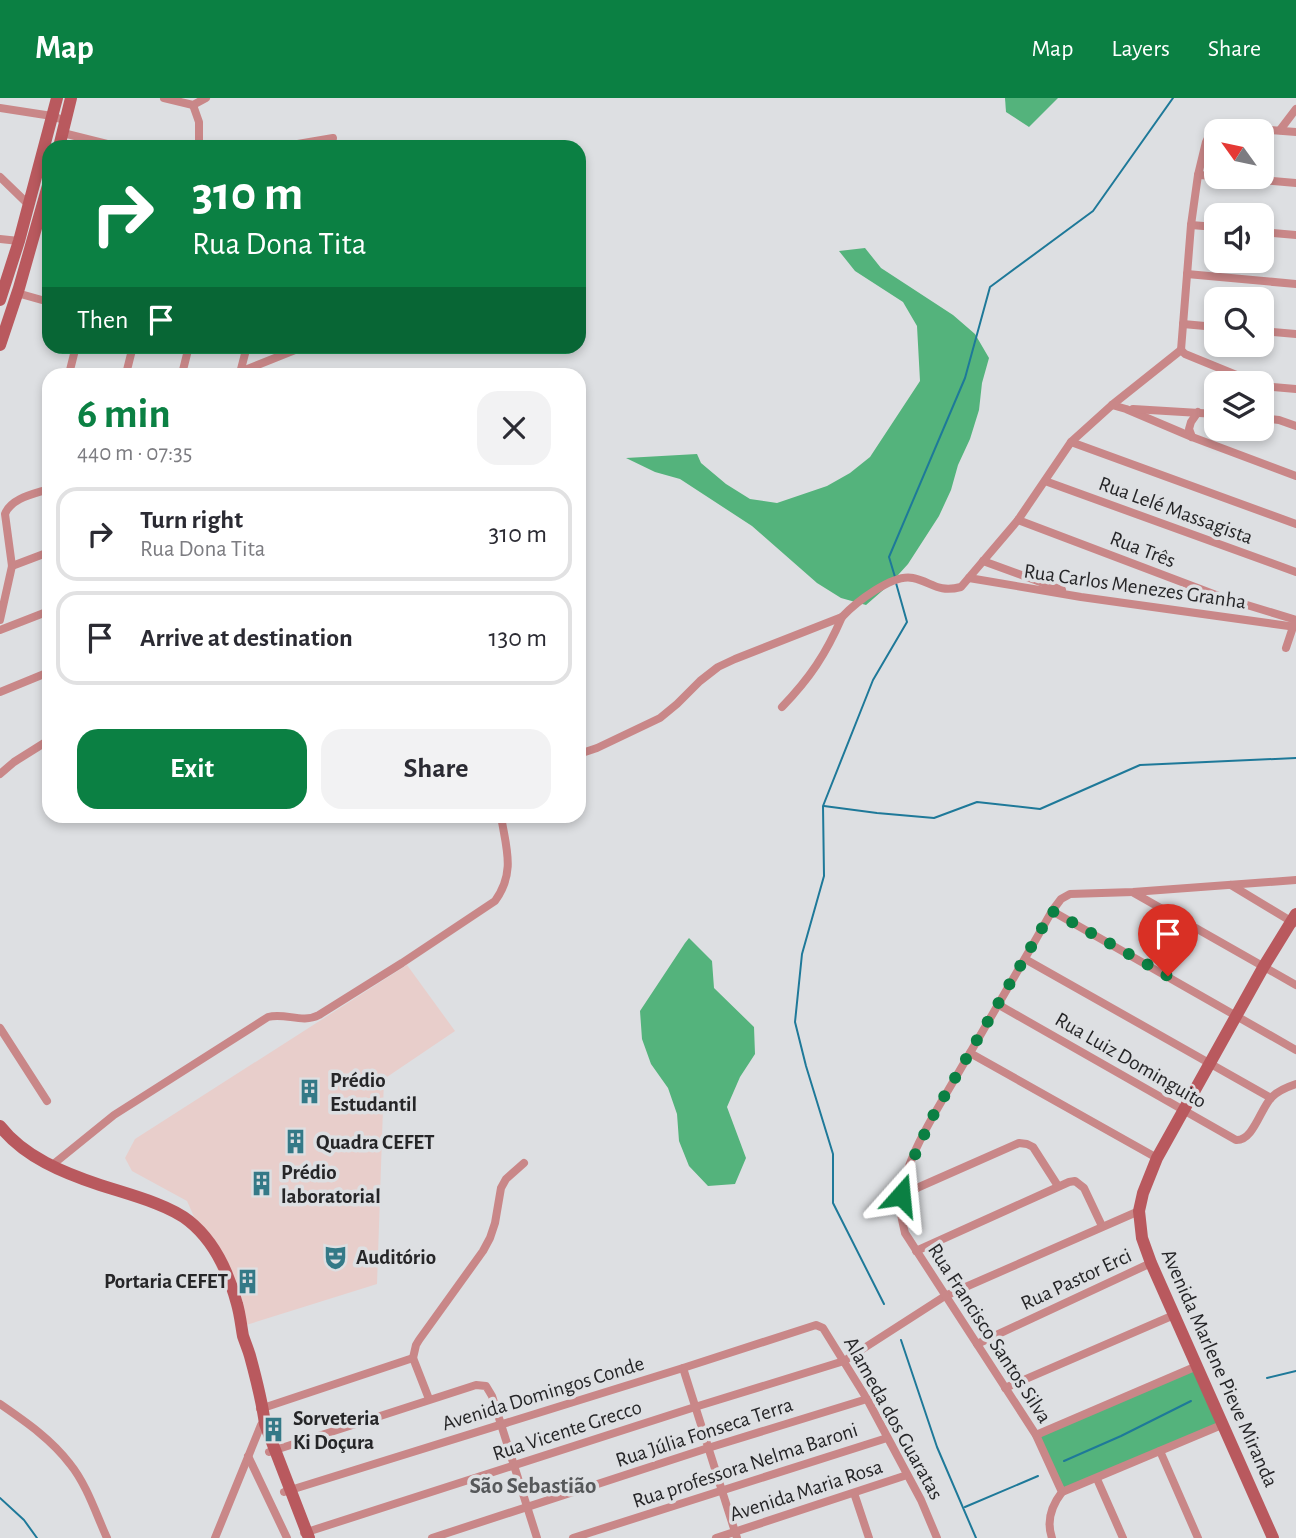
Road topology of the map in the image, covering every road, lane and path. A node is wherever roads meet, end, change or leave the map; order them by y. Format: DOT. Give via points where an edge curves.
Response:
graph roads {
  1 [pos="57,98"];
  2 [pos="71,98"];
  3 [pos="164,98"];
  4 [pos="206,98"];
  5 [pos="192,105"];
  6 [pos="0,108"];
  7 [pos="1296,109"];
  8 [pos="52,116"];
  9 [pos="64,127"];
  10 [pos="1280,130"];
  11 [pos="1296,132"];
  12 [pos="333,138"];
  13 [pos="46,140"];
  14 [pos="61,140"];
  15 [pos="100,140"];
  16 [pos="199,140"];
  17 [pos="324,140"];
  18 [pos="42,155"];
  19 [pos="1198,174"];
  20 [pos="1204,175"];
  21 [pos="0,177"];
  22 [pos="1274,181"];
  23 [pos="1296,183"];
  24 [pos="42,202"];
  25 [pos="29,205"];
  26 [pos="1191,225"];
  27 [pos="1204,226"];
  28 [pos="1274,233"];
  29 [pos="1296,235"];
  30 [pos="0,239"];
  31 [pos="19,241"];
  32 [pos="1187,274"];
  33 [pos="1296,284"];
  34 [pos="7,300"];
  35 [pos="42,302"];
  36 [pos="1184,324"];
  37 [pos="1204,326"];
  38 [pos="1274,332"];
  39 [pos="1296,334"];
  40 [pos="0,345"];
  41 [pos="1181,350"];
  42 [pos="286,354"];
  43 [pos="252,368"];
  44 [pos="1227,371"];
  45 [pos="1274,387"];
  46 [pos="1296,389"];
  47 [pos="1112,405"];
  48 [pos="1126,409"];
  49 [pos="1198,412"];
  50 [pos="1204,413"];
  51 [pos="1274,419"];
  52 [pos="1296,424"];
  53 [pos="1192,437"];
  54 [pos="1071,442"];
  55 [pos="1296,476"];
  56 [pos="1045,481"];
  57 [pos="42,492"];
  58 [pos="1018,520"];
  59 [pos="1296,524"];
  60 [pos="42,555"];
  61 [pos="984,561"];
  62 [pos="12,566"];
  63 [pos="1296,572"];
  64 [pos="969,578"];
  65 [pos="1081,597"];
  66 [pos="1224,598"];
  67 [pos="42,614"];
  68 [pos="1218,616"];
  69 [pos="842,617"];
  70 [pos="0,620"];
  71 [pos="1295,623"];
  72 [pos="0,630"];
  73 [pos="1286,648"];
  74 [pos="42,675"];
  75 [pos="0,692"];
  76 [pos="782,707"];
  77 [pos="42,744"];
  78 [pos="586,752"];
  79 [pos="0,774"];
  80 [pos="502,823"];
  81 [pos="1296,880"];
  82 [pos="1231,885"];
  83 [pos="1133,892"];
  84 [pos="1052,911"];
  85 [pos="1295,920"];
  86 [pos="1025,959"];
  87 [pos="1264,966"];
  88 [pos="1296,985"];
  89 [pos="999,1005"];
  90 [pos="1237,1016"];
  91 [pos="0,1028"];
  92 [pos="1296,1051"];
  93 [pos="970,1052"];
  94 [pos="1210,1063"];
  95 [pos="1296,1084"];
  96 [pos="1271,1098"];
  97 [pos="47,1101"];
  98 [pos="1184,1111"];
  99 [pos="0,1126"];
  100 [pos="1157,1158"];
  101 [pos="524,1163"];
  102 [pos="51,1166"];
  103 [pos="1058,1186"];
  104 [pos="901,1195"];
  105 [pos="1139,1211"];
  106 [pos="1102,1226"];
  107 [pos="916,1251"];
  108 [pos="1151,1264"];
  109 [pos="945,1296"];
  110 [pos="1174,1315"];
  111 [pos="812,1326"];
  112 [pos="977,1343"];
  113 [pos="413,1358"];
  114 [pos="844,1361"];
  115 [pos="1197,1366"];
  116 [pos="683,1368"];
  117 [pos="1005,1388"];
  118 [pos="429,1399"];
  119 [pos="867,1399"];
  120 [pos="0,1404"];
  121 [pos="695,1407"];
  122 [pos="260,1409"];
  123 [pos="263,1424"];
  124 [pos="500,1424"];
  125 [pos="1224,1424"];
  126 [pos="1036,1435"];
  127 [pos="887,1438"];
  128 [pos="708,1448"];
  129 [pos="271,1451"];
  130 [pos="1160,1451"];
  131 [pos="248,1456"];
  132 [pos="513,1466"];
  133 [pos="907,1475"];
  134 [pos="1097,1479"];
  135 [pos="721,1490"];
  136 [pos="287,1492"];
  137 [pos="1062,1492"];
  138 [pos="854,1493"];
  139 [pos="527,1507"];
  140 [pos="305,1535"];
  141 [pos="736,1535"];
  142 [pos="216,1536"];
  143 [pos="107,1538"];
  144 [pos="287,1538"];
  145 [pos="432,1538"];
  146 [pos="537,1538"];
  147 [pos="573,1538"];
  148 [pos="716,1538"];
  149 [pos="869,1538"];
  150 [pos="937,1538"];
  151 [pos="1052,1538"];
  152 [pos="1123,1538"];
  153 [pos="1198,1538"];
  154 [pos="1273,1538"];
  1 -- 8 [label="street"];
  2 -- 9 [label="street"];
  3 -- 5 [label="street"];
  4 -- 5 [label="street"];
  5 -- 16 [label="street" via="199,122"];
  6 -- 8 [label="street"];
  7 -- 10 [label="street"];
  8 -- 9 [label="street"];
  8 -- 13 [label="street"];
  9 -- 14 [label="street"];
  9 -- 15 [label="street"];
  10 -- 11 [label="street"];
  10 -- 19 [label="street" via="1219,126 1206,142"];
  12 -- 17 [label="street"];
  18 -- 25 [label="street"];
  19 -- 20 [label="street"];
  19 -- 26 [label="street"];
  21 -- 25 [label="street"];
  22 -- 23 [label="street"];
  24 -- 34 [label="street"];
  25 -- 31 [label="street"];
  26 -- 27 [label="street"];
  26 -- 32 [label="street"];
  28 -- 29 [label="street"];
  30 -- 31 [label="street"];
  31 -- 34 [label="street"];
  32 -- 33 [label="street"];
  32 -- 36 [label="street"];
  34 -- 35 [label="street"];
  34 -- 40 [label="street"];
  36 -- 37 [label="street"];
  36 -- 41 [label="street"];
  38 -- 39 [label="street"];
  41 -- 44 [label="street"];
  41 -- 47 [label="street"];
  42 -- 43 [label="street"];
  45 -- 46 [label="street"];
  47 -- 48 [label="street"];
  47 -- 54 [label="street"];
  48 -- 49 [label="street"];
  48 -- 53 [label="street"];
  49 -- 50 [label="street"];
  49 -- 53 [label="street" via="1189,429"];
  51 -- 52 [label="street"];
  53 -- 55 [label="street"];
  54 -- 56 [label="street"];
  54 -- 59 [label="street"];
  56 -- 58 [label="street"];
  56 -- 63 [label="street, Rua Lelé Massagista"];
  57 -- 62 [label="street" via="10,505 5,514"];
  58 -- 61 [label="street"];
  58 -- 66 [label="street, Rua Três"];
  60 -- 62 [label="street"];
  61 -- 64 [label="street"];
  61 -- 65 [label="street"];
  62 -- 70 [label="street"];
  64 -- 65 [label="street, Rua Carlos Menezes Granha"];
  64 -- 69 [label="street" via="956,589 901,578 879,588"];
  65 -- 68 [label="street, Rua Carlos Menezes Granha"];
  66 -- 68 [label="street"];
  66 -- 71 [label="street, Rua Três"];
  67 -- 72 [label="street"];
  68 -- 71 [label="street, Rua Carlos Menezes Granha"];
  69 -- 76 [label="street" via="818,665"];
  69 -- 78 [label="street" via="719,667 660,718"];
  71 -- 73 [label="street"];
  74 -- 75 [label="street"];
  77 -- 79 [label="street"];
  80 -- 102 [label="street" via="508,877 495,901 313,1019 268,1017 114,1115"];
  81 -- 82 [label="street"];
  82 -- 83 [label="street"];
  82 -- 85 [label="street"];
  83 -- 84 [label="street, Rua Francisco Santos Silva" via="1070,894"];
  83 -- 87 [label="street"];
  84 -- 86 [label="street, Rua Francisco Santos Silva"];
  84 -- 90 [label="street"];
  85 -- 87 [label="street"];
  86 -- 89 [label="street, Rua Francisco Santos Silva"];
  86 -- 94 [label="street"];
  87 -- 88 [label="street"];
  87 -- 90 [label="street"];
  89 -- 93 [label="street, Rua Francisco Santos Silva"];
  89 -- 98 [label="street, Rua Luiz Dominguito"];
  90 -- 92 [label="street"];
  90 -- 94 [label="street"];
  91 -- 97 [label="street"];
  93 -- 100 [label="street"];
  93 -- 104 [label="street, Rua Francisco Santos Silva" via="934,1114"];
  94 -- 96 [label="street"];
  94 -- 98 [label="street"];
  95 -- 96 [label="street"];
  96 -- 98 [label="street, Rua Luiz Dominguito" via="1240,1141"];
  98 -- 100 [label="street"];
  99 -- 102 [label="street" via="22,1148"];
  100 -- 105 [label="street"];
  101 -- 113 [label="street" via="501,1188 484,1251 419,1340"];
  102 -- 122 [label="street" via="153,1203 189,1221 207,1240 221,1261 237,1303"];
  103 -- 104 [label="street" via="1033,1147 1019,1143"];
  103 -- 106 [label="street" via="1080,1183"];
  103 -- 107 [label="street"];
  104 -- 107 [label="street, Rua Francisco Santos Silva" via="900,1215"];
  105 -- 106 [label="street, Rua Vicente Grecco"];
  105 -- 108 [label="street, Avenida Marlene Pieve Miranda"];
  106 -- 109 [label="street, Rua Vicente Grecco"];
  107 -- 109 [label="street, Rua Francisco Santos Silva"];
  108 -- 110 [label="street, Avenida Marlene Pieve Miranda"];
  108 -- 112 [label="street, Rua Pastor Erci"];
  109 -- 112 [label="street, Rua Francisco Santos Silva"];
  109 -- 114 [label="street, Rua Vicente Grecco"];
  110 -- 115 [label="street, Avenida Marlene Pieve Miranda"];
  110 -- 117 [label="street"];
  111 -- 114 [label="street, Alameda dos Guaratas" via="823,1328"];
  111 -- 116 [label="street, Avenida Domingos Conde"];
  112 -- 117 [label="street, Rua Francisco Santos Silva"];
  113 -- 118 [label="street"];
  113 -- 122 [label="street"];
  114 -- 119 [label="street, Alameda dos Guaratas"];
  114 -- 121 [label="street, Rua Vicente Grecco"];
  115 -- 125 [label="street, Avenida Marlene Pieve Miranda"];
  115 -- 126 [label="street"];
  116 -- 121 [label="street"];
  116 -- 124 [label="street, Avenida Domingos Conde"];
  117 -- 126 [label="street, Rua Francisco Santos Silva"];
  118 -- 124 [label="street" via="486,1386"];
  118 -- 129 [label="street"];
  119 -- 127 [label="street, Alameda dos Guaratas"];
  119 -- 128 [label="street, Rua Júlia Fonseca Terra"];
  120 -- 143 [label="street" via="55,1446 72,1467"];
  121 -- 128 [label="street"];
  121 -- 132 [label="street, Rua Vicente Grecco"];
  122 -- 123 [label="street"];
  123 -- 129 [label="street"];
  123 -- 131 [label="street"];
  124 -- 132 [label="street"];
  124 -- 136 [label="street, Avenida Domingos Conde"];
  125 -- 130 [label="street"];
  125 -- 154 [label="street, Avenida Marlene Pieve Miranda"];
  126 -- 137 [label="street, Rua Francisco Santos Silva"];
  127 -- 133 [label="street, Alameda dos Guaratas"];
  127 -- 135 [label="street, Rua professora Nelma Baroni"];
  128 -- 135 [label="street"];
  128 -- 139 [label="street, Rua Júlia Fonseca Terra"];
  129 -- 136 [label="street"];
  130 -- 134 [label="street"];
  130 -- 153 [label="street"];
  131 -- 142 [label="street"];
  131 -- 144 [label="street"];
  132 -- 139 [label="street"];
  132 -- 140 [label="street, Rua Vicente Grecco"];
  133 -- 138 [label="street, Avenida Maria Rosa"];
  133 -- 150 [label="street, Alameda dos Guaratas"];
  134 -- 137 [label="street"];
  134 -- 152 [label="street"];
  135 -- 141 [label="street"];
  135 -- 147 [label="street, Rua professora Nelma Baroni"];
  136 -- 140 [label="street"];
  137 -- 151 [label="street" via="1050,1516"];
  138 -- 141 [label="street, Avenida Maria Rosa"];
  138 -- 149 [label="street"];
  139 -- 145 [label="street, Rua Júlia Fonseca Terra"];
  139 -- 146 [label="street"];
  141 -- 148 [label="street, Avenida Maria Rosa"];
}
